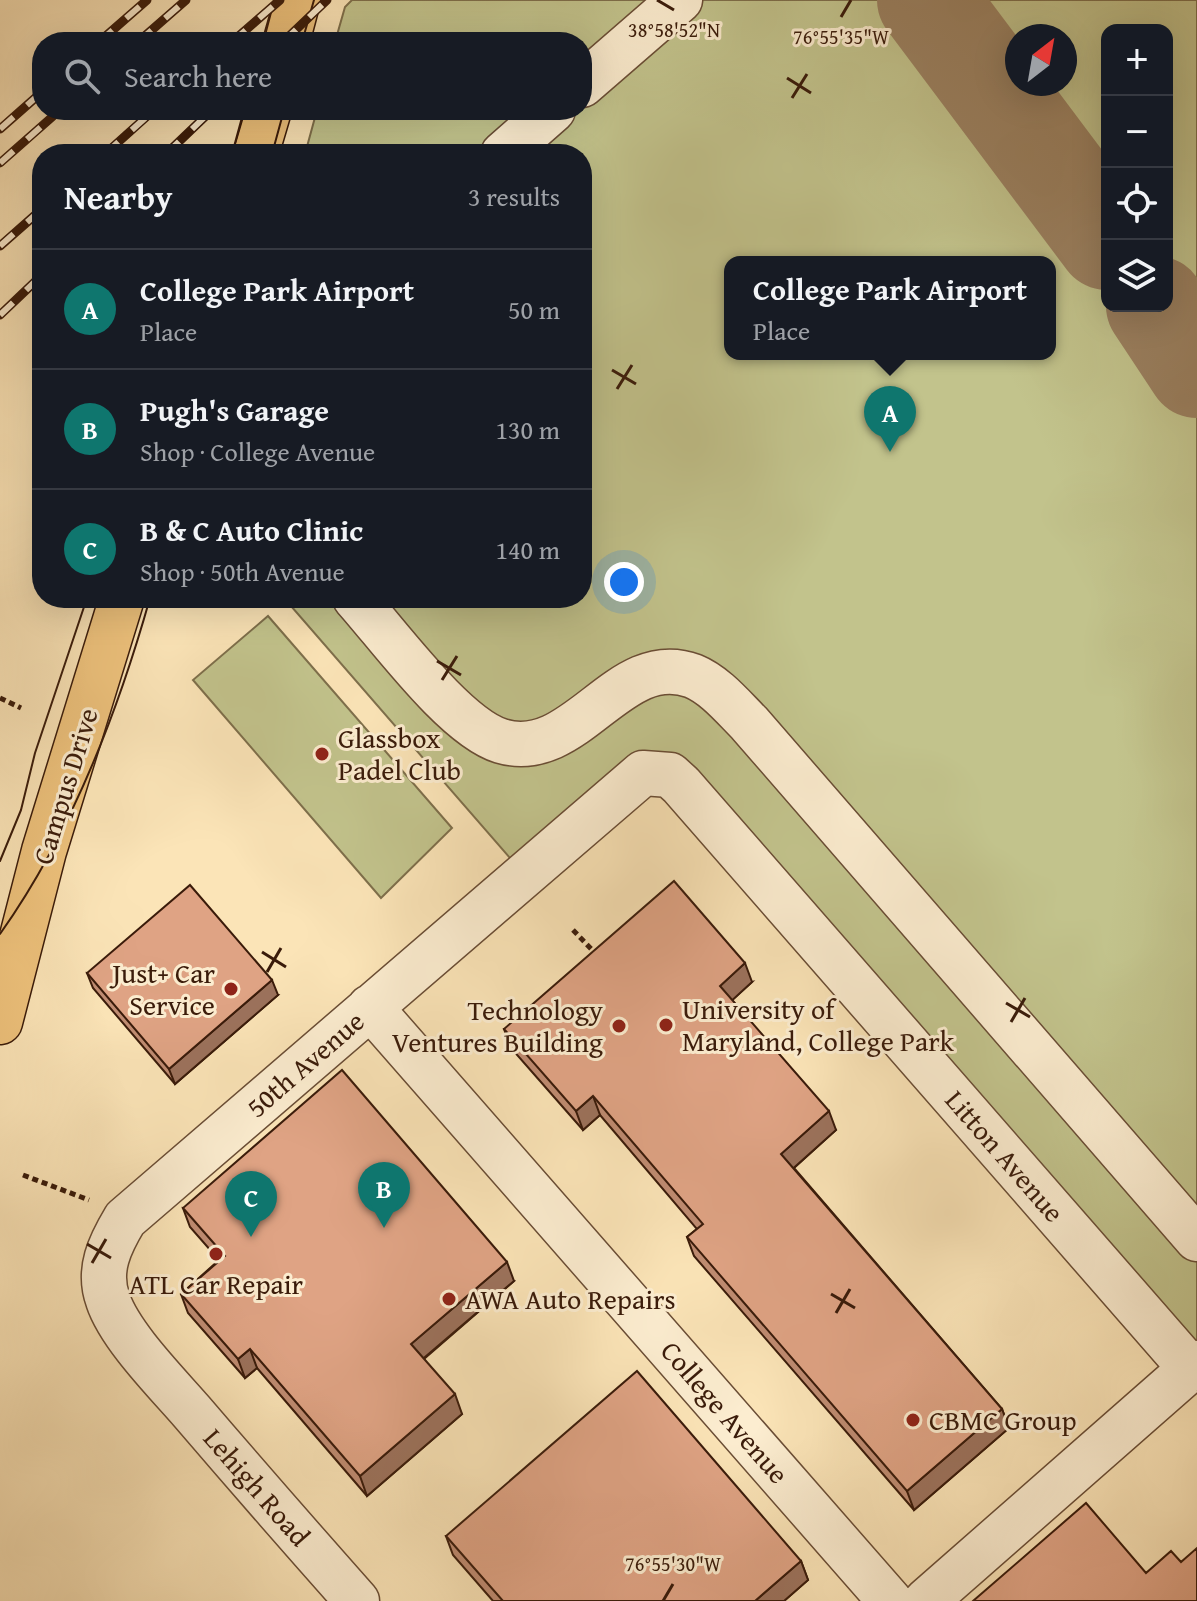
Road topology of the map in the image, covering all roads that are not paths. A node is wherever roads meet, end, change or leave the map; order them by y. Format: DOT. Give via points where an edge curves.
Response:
graph roads {
  1 [pos="298,0"];
  2 [pos="680,0"];
  3 [pos="290,32"];
  4 [pos="592,76"];
  5 [pos="266,120"];
  6 [pos="542,120"];
  7 [pos="259,144"];
  8 [pos="514,144"];
  9 [pos="119,608"];
  10 [pos="364,608"];
  11 [pos="656,772"];
  12 [pos="370,1007"];
  13 [pos="0,1022"];
  14 [pos="1197,1239"];
  15 [pos="1194,1366"];
  16 [pos="157,1372"];
  17 [pos="357,1601"];
  18 [pos="890,1601"];
  19 [pos="926,1601"];
  1 -- 3 [label="main road"];
  2 -- 4 [label="street"];
  5 -- 7 [label="main road"];
  6 -- 8 [label="street"];
  9 -- 13 [label="main road, Campus Drive" via="44,851"];
  10 -- 14 [label="street" via="456,713 501,741 524,745 549,739 649,674 696,677 722,696"];
  11 -- 12 [label="street, 50th Avenue" via="632,781"];
  11 -- 15 [label="street, Litton Avenue" via="681,785"];
  12 -- 16 [label="street, 50th Avenue" via="125,1219 109,1246 104,1272 107,1299"];
  12 -- 18 [label="street, College Avenue"];
  15 -- 19 [label="street"];
  16 -- 17 [label="street, Lehigh Road"];
}
